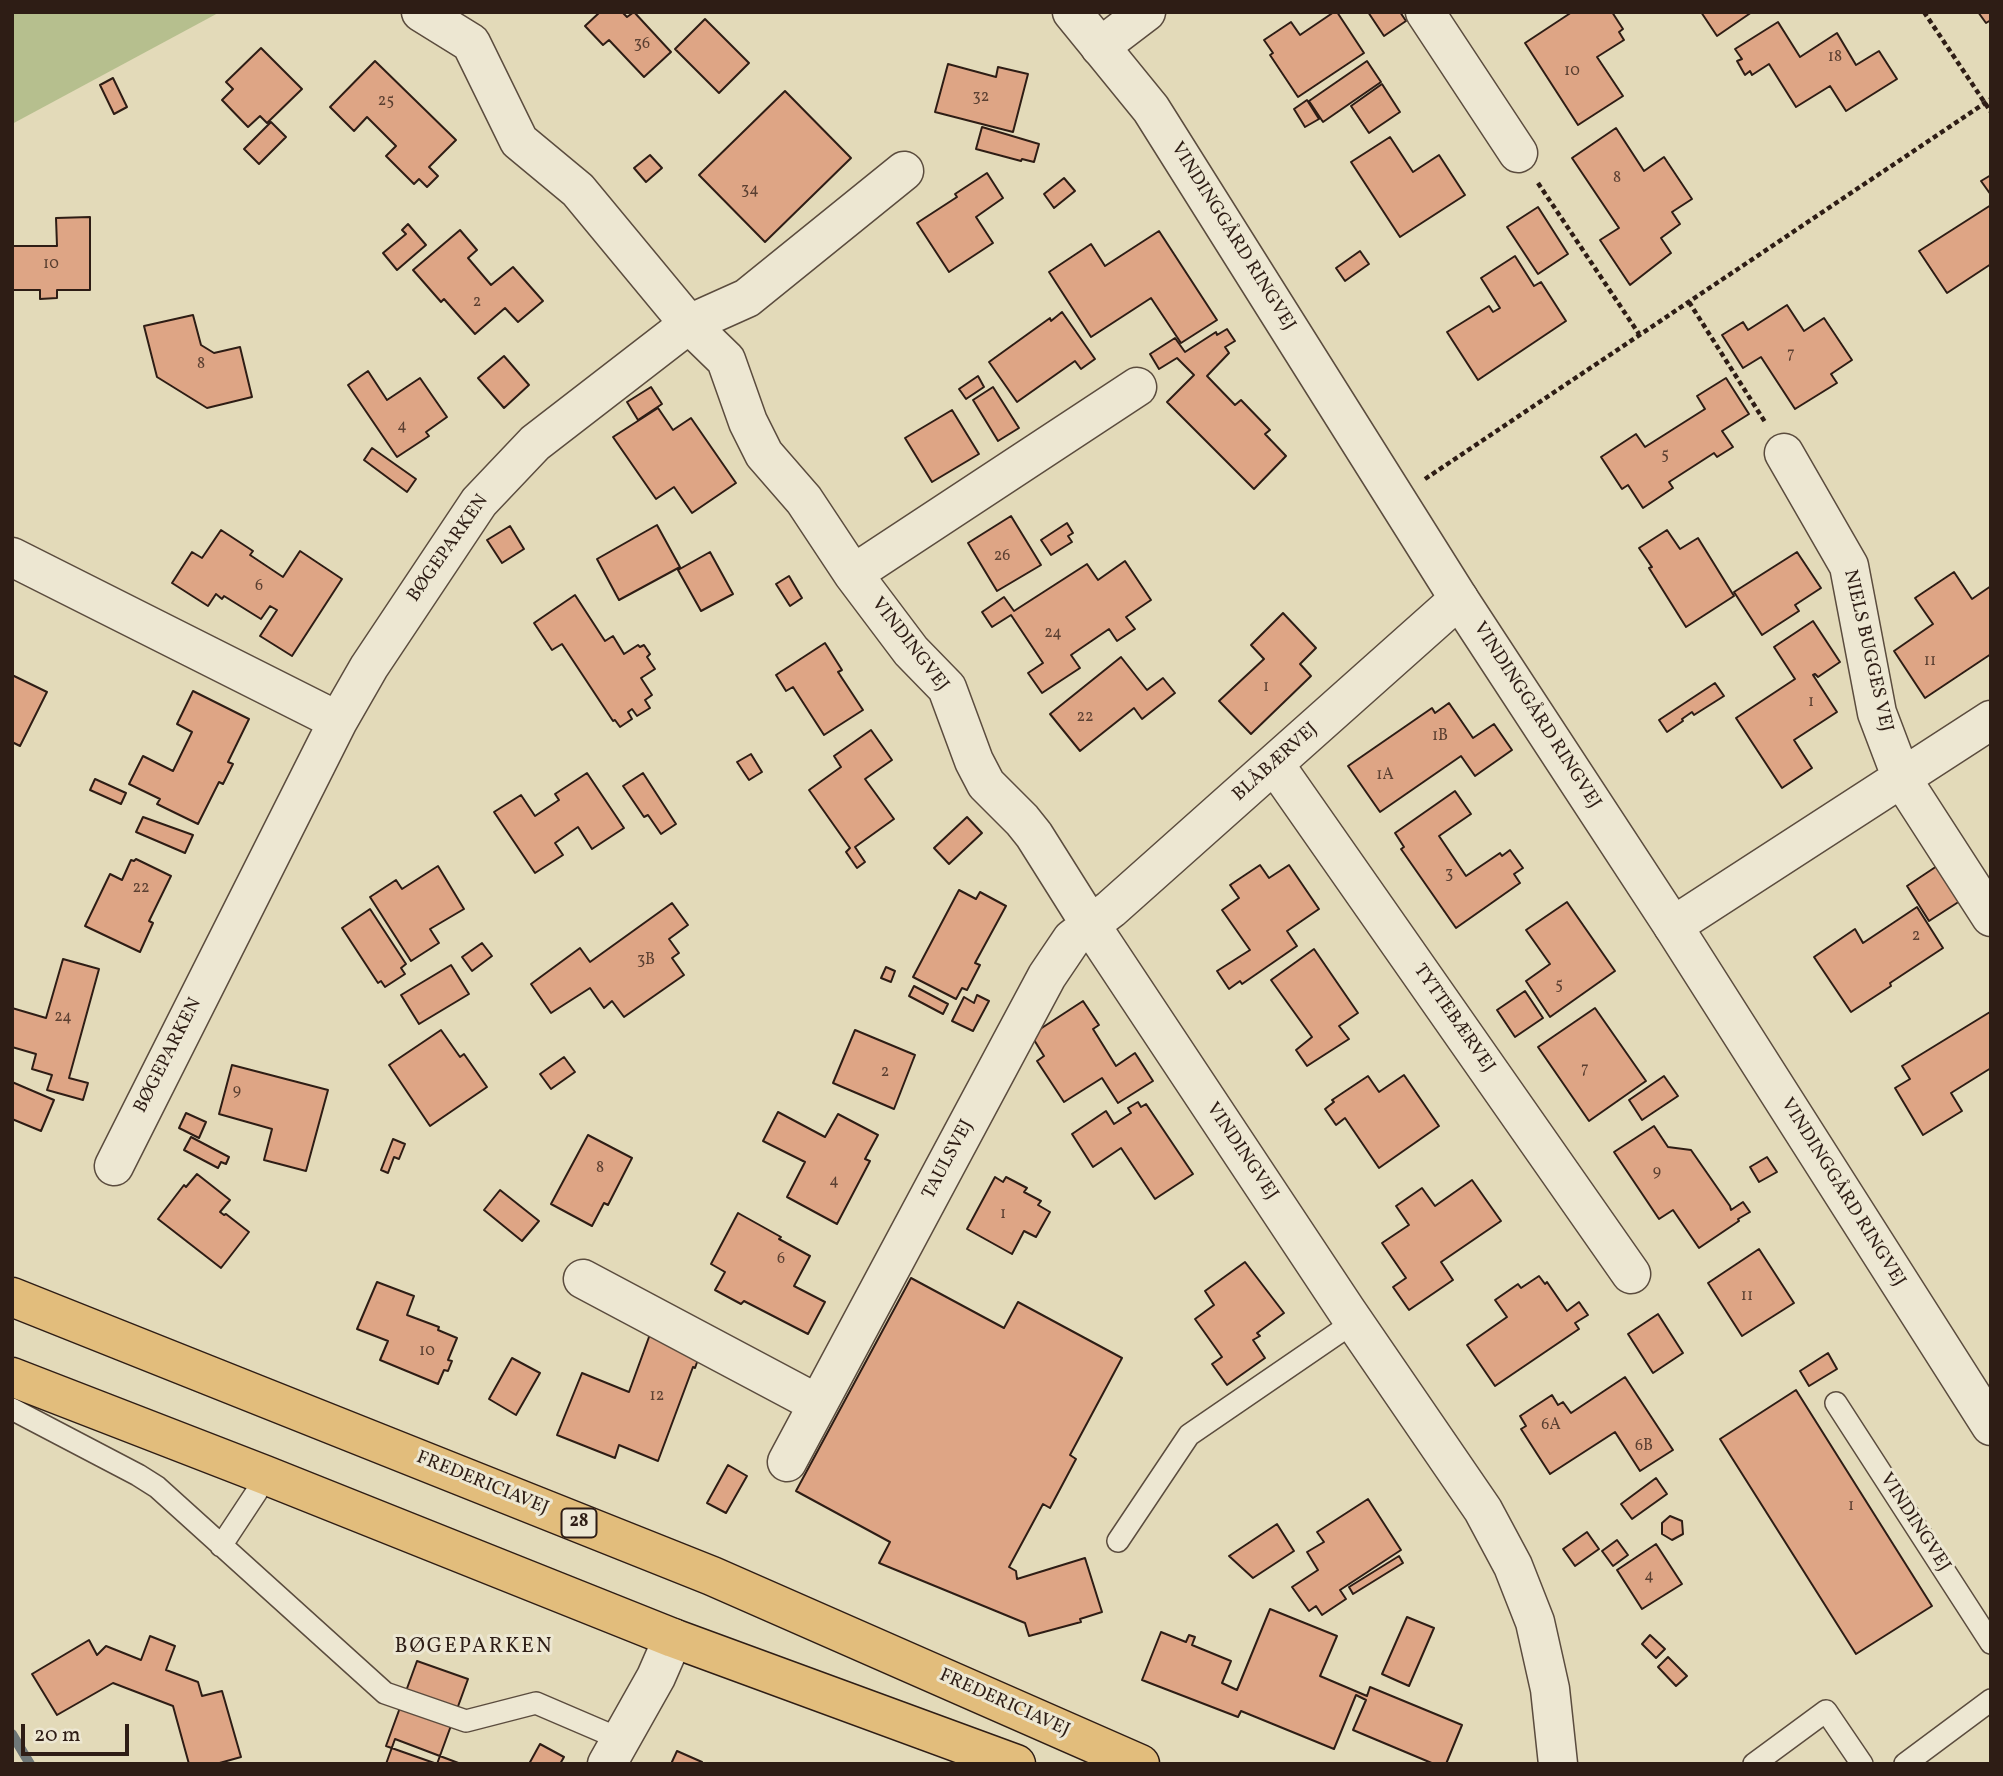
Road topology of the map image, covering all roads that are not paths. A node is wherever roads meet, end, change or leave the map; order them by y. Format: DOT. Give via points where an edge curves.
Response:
graph roads {
  1 [pos="421,12"];
  2 [pos="1072,12"];
  3 [pos="1146,12"];
  4 [pos="1425,12"];
  5 [pos="1100,47"];
  6 [pos="1518,153"];
  7 [pos="904,171"];
  8 [pos="689,324"];
  9 [pos="1137,387"];
  10 [pos="1784,453"];
  11 [pos="12,557"];
  12 [pos="853,574"];
  13 [pos="1459,599"];
  14 [pos="1991,720"];
  15 [pos="338,721"];
  16 [pos="1275,765"];
  17 [pos="1902,779"];
  18 [pos="1991,917"];
  19 [pos="1090,924"];
  20 [pos="1673,926"];
  21 [pos="114,1166"];
  22 [pos="1631,1274"];
  23 [pos="583,1279"];
  24 [pos="12,1297"];
  25 [pos="1354,1322"];
  26 [pos="12,1377"];
  27 [pos="1836,1403"];
  28 [pos="818,1404"];
  29 [pos="12,1409"];
  30 [pos="1991,1426"];
  31 [pos="787,1462"];
  32 [pos="265,1475"];
  33 [pos="1118,1541"];
  34 [pos="221,1546"];
  35 [pos="673,1638"];
  36 [pos="1991,1643"];
  37 [pos="1991,1700"];
  38 [pos="613,1751"];
  39 [pos="1016,1764"];
  40 [pos="1140,1764"];
  41 [pos="1558,1764"];
  42 [pos="1754,1764"];
  43 [pos="1862,1764"];
  44 [pos="1905,1764"];
  1 -- 8 [label="street, VINDINGVEJ" via="471,43 519,141 578,190"];
  2 -- 5 [label="street, VINDINGGÅRD RINGVEJ"];
  3 -- 5 [label="street"];
  4 -- 6 [label="street"];
  5 -- 13 [label="street, VINDINGGÅRD RINGVEJ" via="1151,108"];
  7 -- 8 [label="street" via="747,298"];
  8 -- 12 [label="street, VINDINGVEJ" via="726,360 764,454 804,500"];
  8 -- 15 [label="street, BØGEPARKEN" via="536,443 479,502"];
  9 -- 12 [label="street"];
  10 -- 17 [label="street, NIELS BUGGES VEJ" via="1849,566 1877,713"];
  11 -- 15 [label="street"];
  12 -- 19 [label="street, VINDINGVEJ" via="911,651 947,688 986,784 1034,835"];
  13 -- 16 [label="street, BLÅBÆRVEJ"];
  13 -- 20 [label="street, VINDINGGÅRD RINGVEJ"];
  14 -- 17 [label="street"];
  15 -- 21 [label="street, BØGEPARKEN"];
  16 -- 19 [label="street, BLÅBÆRVEJ"];
  16 -- 22 [label="street, TYTTEBÆRVEJ"];
  17 -- 18 [label="street, NIELS BUGGES VEJ"];
  17 -- 20 [label="street"];
  19 -- 25 [label="street, VINDINGVEJ"];
  19 -- 28 [label="street, TAULSVEJ" via="1072,939 1047,976"];
  20 -- 30 [label="street, VINDINGGÅRD RINGVEJ"];
  23 -- 28 [label="street"];
  24 -- 40 [label="main road, FREDERICIAVEJ / 28" via="712,1576"];
  25 -- 33 [label="lane" via="1189,1435"];
  25 -- 41 [label="street, VINDINGVEJ" via="1483,1510 1522,1584 1547,1668"];
  26 -- 32 [label="main road"];
  27 -- 36 [label="lane, VINDINGVEJ"];
  28 -- 31 [label="street, TAULSVEJ"];
  29 -- 34 [label="lane" via="157,1487"];
  32 -- 34 [label="lane"];
  32 -- 35 [label="main road"];
  34 -- 38 [label="lane" via="385,1693 467,1721 536,1703"];
  35 -- 38 [label="street"];
  35 -- 39 [label="main road"];
  37 -- 44 [label="lane"];
  42 -- 43 [label="lane" via="1826,1711"];
}
